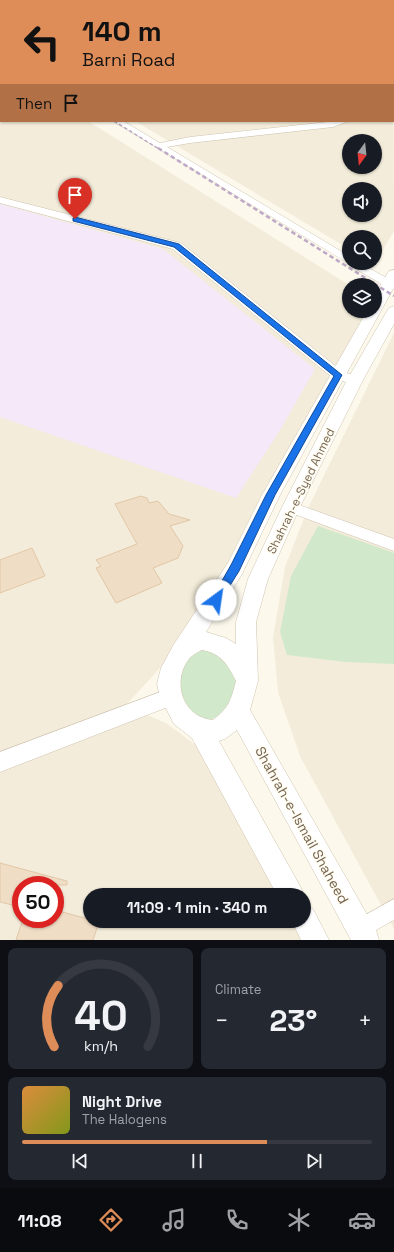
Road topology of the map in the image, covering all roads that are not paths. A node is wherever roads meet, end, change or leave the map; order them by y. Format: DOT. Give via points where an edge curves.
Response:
graph roads {
  1 [pos="119,122"];
  2 [pos="342,122"];
  3 [pos="159,146"];
  4 [pos="0,200"];
  5 [pos="342,256"];
  6 [pos="368,270"];
  7 [pos="392,281"];
  8 [pos="382,297"];
  9 [pos="394,311"];
  10 [pos="371,318"];
  11 [pos="347,377"];
  12 [pos="291,507"];
  13 [pos="394,546"];
  14 [pos="182,651"];
  15 [pos="247,681"];
  16 [pos="171,697"];
  17 [pos="238,710"];
  18 [pos="200,730"];
  19 [pos="0,762"];
  20 [pos="287,888"];
  21 [pos="394,909"];
  22 [pos="309,928"];
  23 [pos="363,934"];
  24 [pos="316,940"];
  1 -- 3 [label="street"];
  2 -- 3 [label="street"];
  3 -- 5 [label="street"];
  4 -- 11 [label="street" via="177,246"];
  6 -- 7 [label="street"];
  7 -- 8 [label="main road, Shahrah-e-Syed Ahmed"];
  9 -- 11 [label="main road, Shahrah-e-Syed Ahmed"];
  10 -- 11 [label="main road, Shahrah-e-Syed Ahmed"];
  11 -- 12 [label="main road, Shahrah-e-Syed Ahmed"];
  11 -- 14 [label="main road, Shahrah-e-Syed Ahmed" via="271,495 235,568"];
  12 -- 13 [label="street"];
  12 -- 15 [label="main road, Shahrah-e-Syed Ahmed" via="258,579 246,622"];
  14 -- 15 [label="main road" via="199,640 225,647 234,656"];
  14 -- 16 [label="main road" via="172,668 168,684"];
  15 -- 17 [label="main road"];
  16 -- 18 [label="main road" via="182,717"];
  16 -- 19 [label="street"];
  17 -- 18 [label="main road" via="230,721 217,731"];
  17 -- 23 [label="main road, Shahrah-e-Ismail Shaheed"];
  18 -- 20 [label="main road"];
  21 -- 23 [label="street"];
  22 -- 24 [label="main road"];
}
